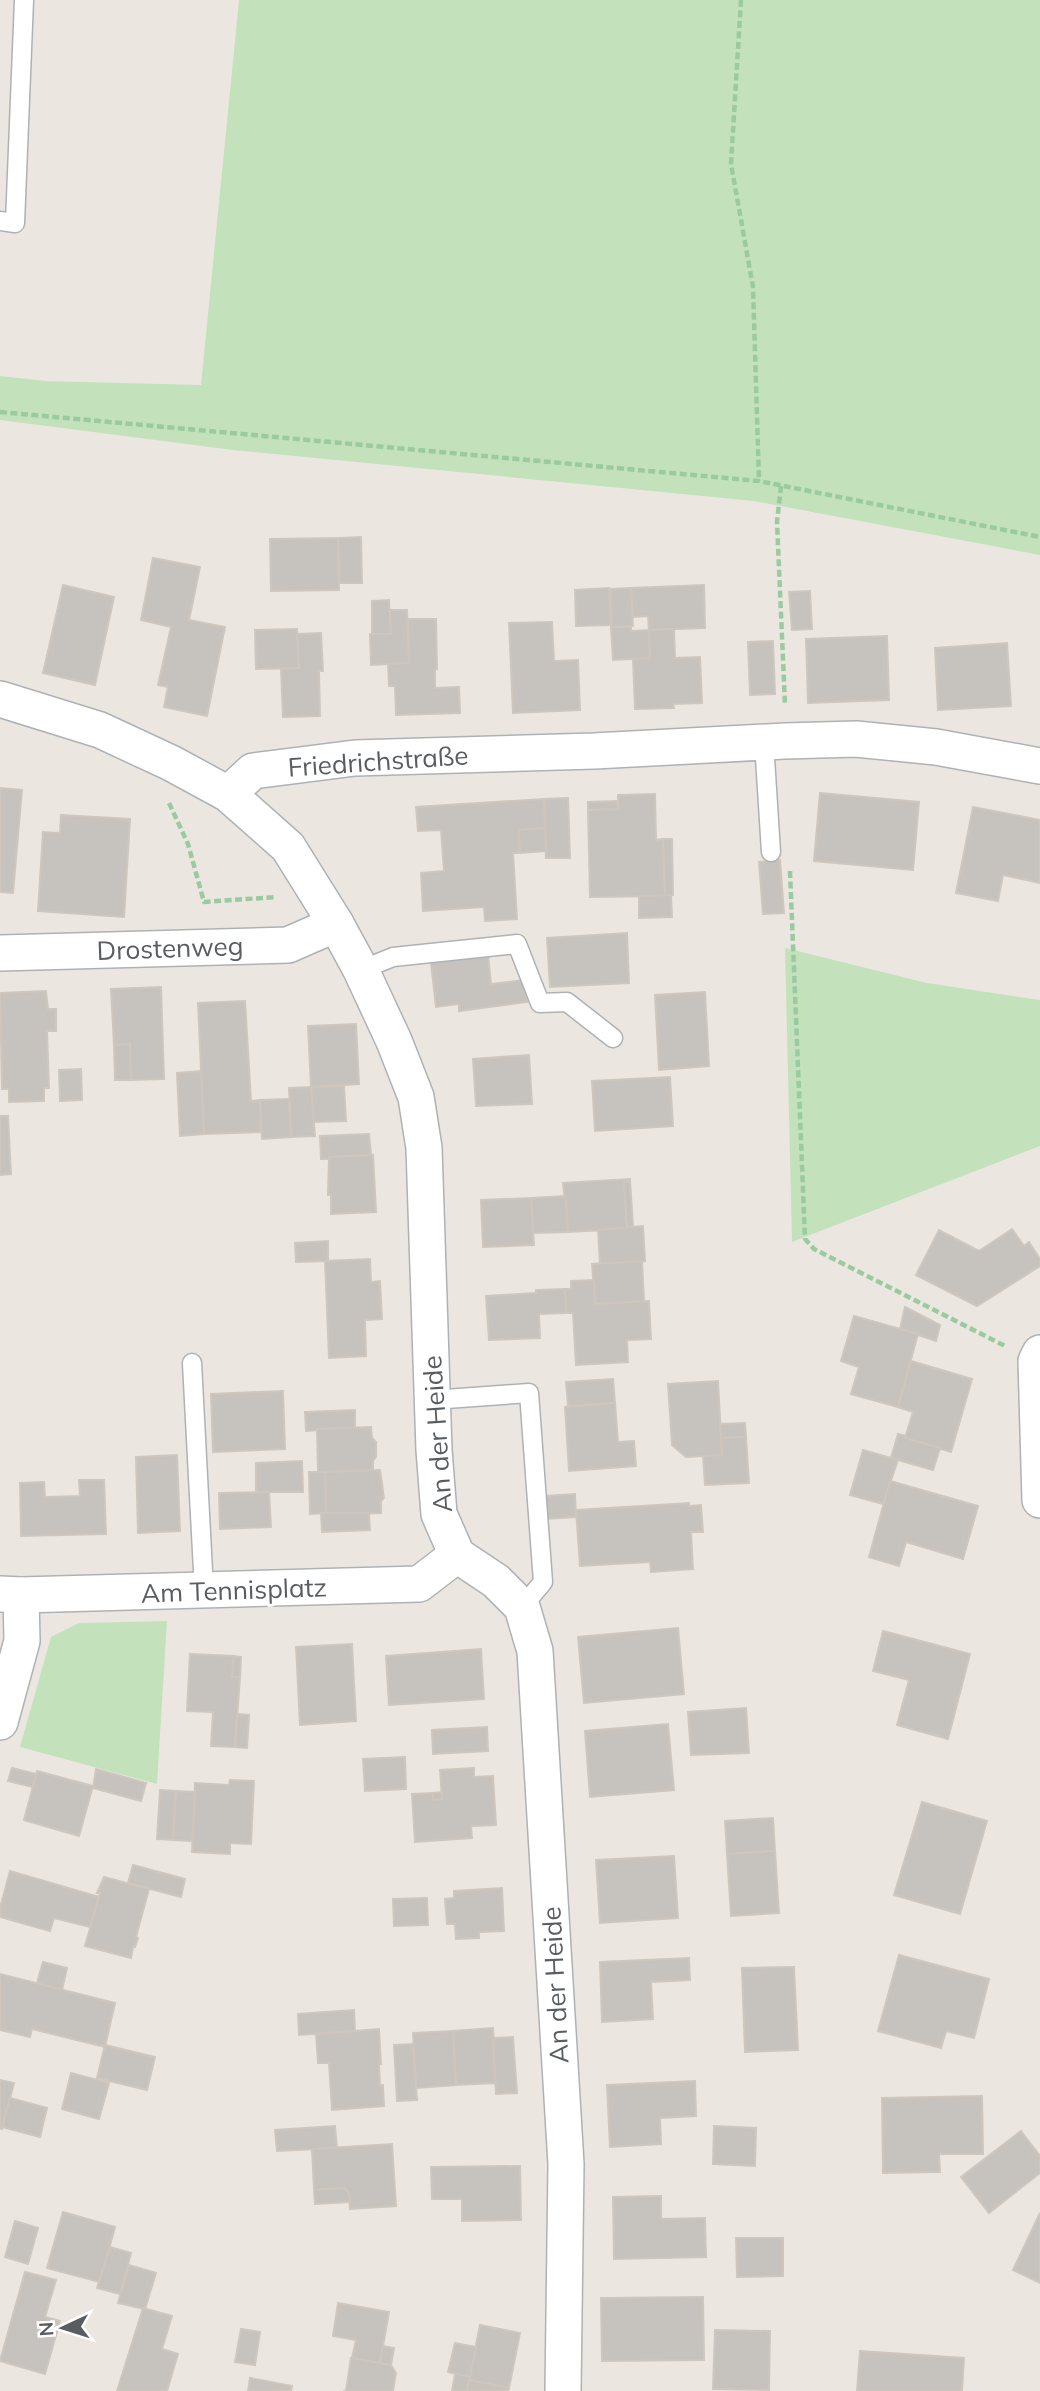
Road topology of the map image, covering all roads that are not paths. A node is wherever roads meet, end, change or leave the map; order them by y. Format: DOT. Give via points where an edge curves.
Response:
graph roads {
  1 [pos="24,0"];
  2 [pos="0,221"];
  3 [pos="0,699"];
  4 [pos="775,741"];
  5 [pos="1040,766"];
  6 [pos="228,794"];
  7 [pos="771,852"];
  8 [pos="336,924"];
  9 [pos="0,953"];
  10 [pos="361,970"];
  11 [pos="613,1038"];
  12 [pos="1038,1357"];
  13 [pos="192,1363"];
  14 [pos="432,1400"];
  15 [pos="1040,1500"];
  16 [pos="457,1555"];
  17 [pos="204,1590"];
  18 [pos="11,1595"];
  19 [pos="522,1607"];
  20 [pos="0,1722"];
  21 [pos="563,2391"];
  1 -- 2 [label="lane" via="15,223"];
  3 -- 6 [label="street" via="100,730"];
  4 -- 5 [label="street, Friedrichstraße" via="856,739 936,747"];
  4 -- 6 [label="street, Friedrichstraße" via="355,758 253,771"];
  4 -- 7 [label="lane"];
  6 -- 8 [label="street, An der Heide" via="288,847"];
  8 -- 9 [label="street, Drostenweg" via="288,945"];
  8 -- 10 [label="street, An der Heide"];
  10 -- 11 [label="lane" via="393,957 517,944 540,1003 567,1002"];
  10 -- 14 [label="street, An der Heide" via="394,1041 418,1110 424,1148"];
  12 -- 15 [label="street"];
  13 -- 17 [label="lane"];
  14 -- 16 [label="street, An der Heide" via="439,1514"];
  14 -- 19 [label="lane" via="529,1393 543,1582"];
  16 -- 17 [label="street, Am Tennisplatz" via="419,1584"];
  16 -- 19 [label="street, An der Heide" via="496,1581"];
  17 -- 18 [label="street, Am Tennisplatz"];
  18 -- 20 [label="street" via="22,1641"];
  19 -- 21 [label="street, An der Heide" via="535,1651 566,2164"];
}
